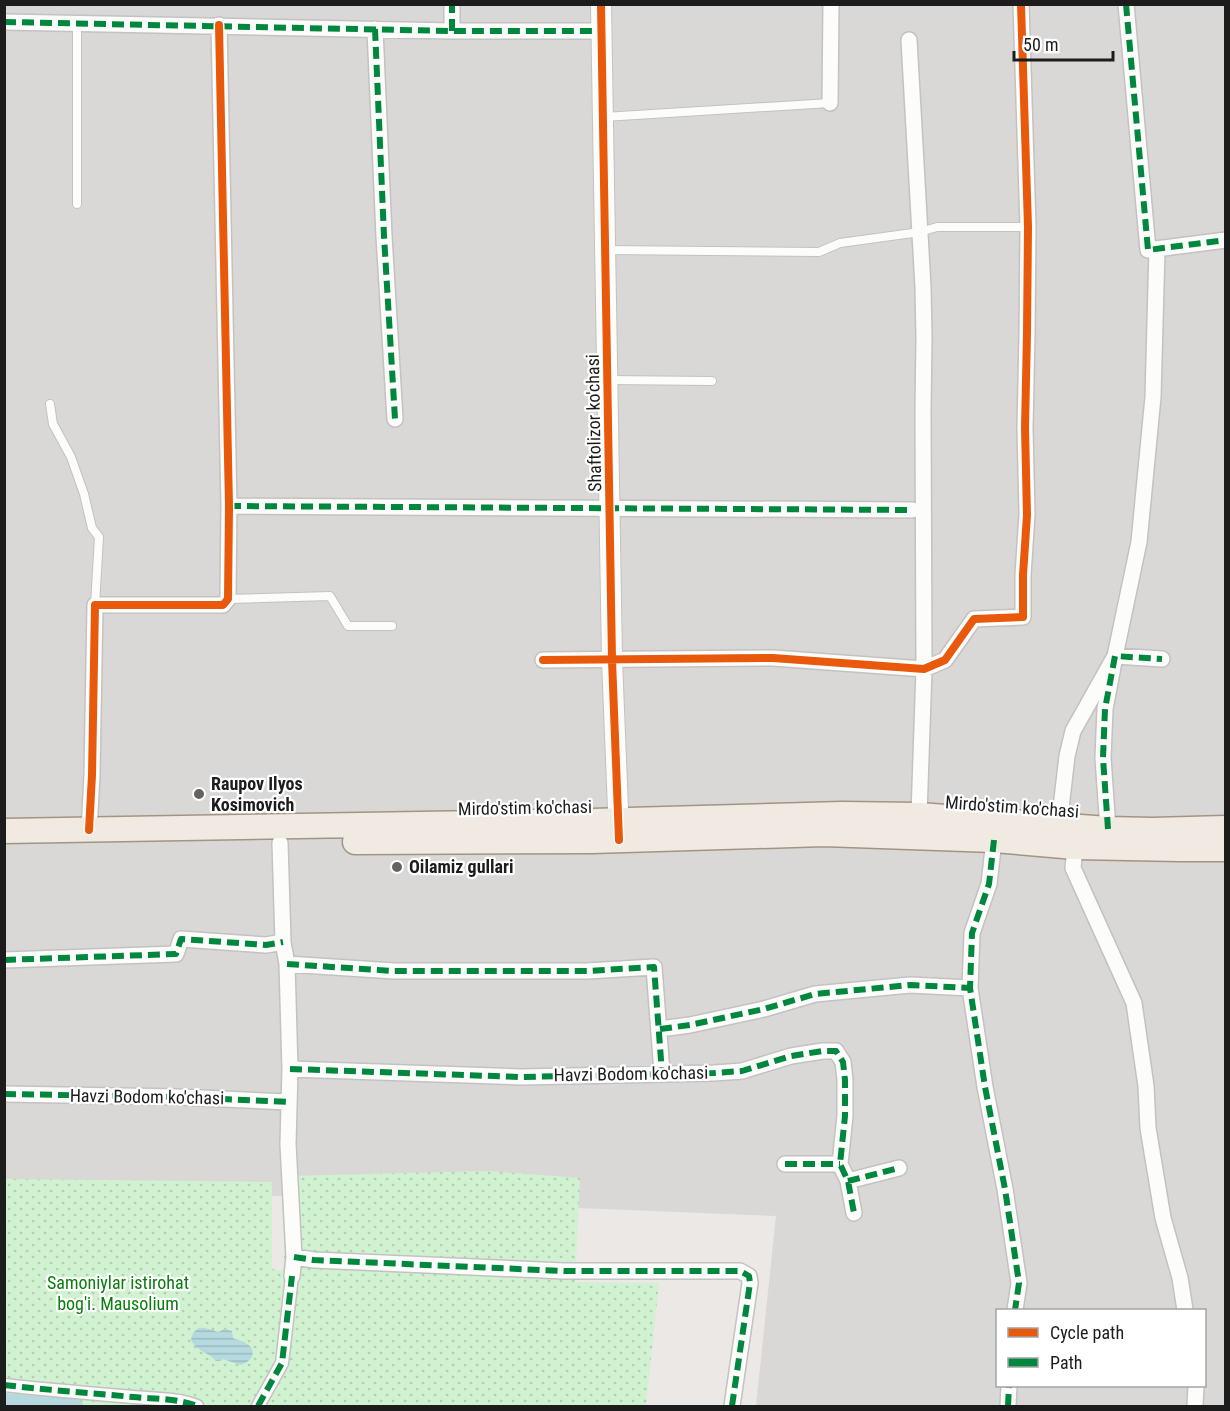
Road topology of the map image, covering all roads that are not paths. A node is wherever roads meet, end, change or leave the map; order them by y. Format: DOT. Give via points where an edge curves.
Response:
graph roads {
  1 [pos="452,4"];
  2 [pos="601,4"];
  3 [pos="831,4"];
  4 [pos="1021,4"];
  5 [pos="1126,4"];
  6 [pos="4,22"];
  7 [pos="78,24"];
  8 [pos="219,26"];
  9 [pos="375,29"];
  10 [pos="452,30"];
  11 [pos="602,31"];
  12 [pos="909,40"];
  13 [pos="830,103"];
  14 [pos="604,117"];
  15 [pos="77,204"];
  16 [pos="1028,226"];
  17 [pos="920,232"];
  18 [pos="1226,240"];
  19 [pos="1157,249"];
  20 [pos="606,250"];
  21 [pos="608,380"];
  22 [pos="712,381"];
  23 [pos="50,404"];
  24 [pos="395,419"];
  25 [pos="229,506"];
  26 [pos="610,509"];
  27 [pos="912,510"];
  28 [pos="228,598"];
  29 [pos="95,605"];
  30 [pos="392,626"];
  31 [pos="1115,656"];
  32 [pos="1162,659"];
  33 [pos="543,660"];
  34 [pos="612,660"];
  35 [pos="924,669"];
  36 [pos="919,815"];
  37 [pos="1108,828"];
  38 [pos="1226,828"];
  39 [pos="89,830"];
  40 [pos="619,830"];
  41 [pos="4,831"];
  42 [pos="1070,833"];
  43 [pos="994,840"];
  44 [pos="280,843"];
  45 [pos="4,848"];
  46 [pos="1226,849"];
  47 [pos="283,942"];
  48 [pos="4,960"];
  49 [pos="287,964"];
  50 [pos="970,988"];
  51 [pos="660,1029"];
  52 [pos="290,1069"];
  53 [pos="662,1073"];
  54 [pos="4,1094"];
  55 [pos="289,1102"];
  56 [pos="785,1164"];
  57 [pos="840,1164"];
  58 [pos="899,1168"];
  59 [pos="848,1180"];
  60 [pos="854,1213"];
  61 [pos="294,1257"];
  62 [pos="292,1276"];
  63 [pos="1015,1309"];
  64 [pos="1185,1309"];
  65 [pos="4,1385"];
  66 [pos="1009,1387"];
  67 [pos="1196,1387"];
  68 [pos="196,1407"];
  69 [pos="258,1407"];
  70 [pos="732,1407"];
  71 [pos="1008,1407"];
  72 [pos="1195,1407"];
  1 -- 10 [label="street"];
  2 -- 11 [label="street, Shaftolizor ko'chasi"];
  3 -- 13 [label="street"];
  4 -- 16 [label="street"];
  5 -- 19 [label="street" via="1148,250"];
  6 -- 7 [label="street"];
  7 -- 8 [label="street"];
  7 -- 15 [label="lane"];
  8 -- 9 [label="street"];
  8 -- 25 [label="street"];
  9 -- 10 [label="street"];
  9 -- 24 [label="street"];
  10 -- 11 [label="street"];
  11 -- 14 [label="street, Shaftolizor ko'chasi"];
  12 -- 17 [label="street"];
  13 -- 14 [label="lane"];
  14 -- 20 [label="street, Shaftolizor ko'chasi"];
  16 -- 17 [label="lane" via="937,228"];
  16 -- 35 [label="street" via="1023,617 974,619 945,660"];
  17 -- 20 [label="lane" via="840,243 819,252"];
  17 -- 35 [label="street" via="924,337"];
  18 -- 19 [label="street"];
  19 -- 31 [label="street" via="1153,397 1140,531"];
  20 -- 21 [label="street, Shaftolizor ko'chasi"];
  21 -- 22 [label="lane"];
  21 -- 26 [label="street, Shaftolizor ko'chasi"];
  23 -- 29 [label="lane" via="53,424 71,457 92,528 99,537"];
  25 -- 26 [label="street"];
  25 -- 28 [label="street"];
  26 -- 27 [label="street"];
  26 -- 34 [label="street, Shaftolizor ko'chasi"];
  28 -- 29 [label="street" via="223,605"];
  28 -- 30 [label="lane" via="330,596 348,626"];
  29 -- 39 [label="street"];
  31 -- 32 [label="street"];
  31 -- 37 [label="street" via="1105,708 1103,758"];
  31 -- 42 [label="street" via="1073,730 1067,756"];
  33 -- 34 [label="street"];
  34 -- 35 [label="street" via="773,658"];
  34 -- 40 [label="street, Shaftolizor ko'chasi"];
  35 -- 36 [label="street"];
  36 -- 40 [label="main road, Mirdo'stim ko'chasi" via="842,814"];
  36 -- 42 [label="main road, Mirdo'stim ko'chasi"];
  37 -- 38 [label="main road, Mirdo'stim ko'chasi"];
  37 -- 42 [label="main road, Mirdo'stim ko'chasi"];
  39 -- 40 [label="main road, Mirdo'stim ko'chasi"];
  39 -- 41 [label="main road, Mirdo'stim ko'chasi"];
  40 -- 43 [label="main road, Mirdo'stim ko'chasi"];
  40 -- 44 [label="main road, Mirdo'stim ko'chasi"];
  42 -- 43 [label="main road, Mirdo'stim ko'chasi"];
  42 -- 46 [label="main road, Mirdo'stim ko'chasi" via="1179,849"];
  42 -- 64 [label="street" via="1073,868 1134,1004 1148,1128 1163,1218"];
  43 -- 50 [label="street" via="989,884 972,933"];
  44 -- 45 [label="main road, Mirdo'stim ko'chasi"];
  44 -- 47 [label="street"];
  47 -- 48 [label="street" via="266,945 181,939 176,954"];
  47 -- 49 [label="street"];
  49 -- 51 [label="street" via="394,971 654,967"];
  49 -- 52 [label="street"];
  50 -- 51 [label="street" via="910,985 814,994 753,1011"];
  50 -- 63 [label="street" via="1017,1271"];
  51 -- 53 [label="street"];
  52 -- 53 [label="street, Havzi Bodom ko'chasi" via="521,1077"];
  52 -- 55 [label="street"];
  53 -- 57 [label="street, Havzi Bodom ko'chasi" via="742,1071 791,1056 836,1051 843,1062 845,1080"];
  54 -- 55 [label="street, Havzi Bodom ko'chasi"];
  55 -- 61 [label="street"];
  56 -- 57 [label="street"];
  57 -- 59 [label="street"];
  58 -- 59 [label="street"];
  59 -- 60 [label="street"];
  61 -- 62 [label="street"];
  61 -- 70 [label="street" via="564,1271 740,1271 749,1276 750,1283"];
  62 -- 69 [label="street" via="282,1363"];
  65 -- 68 [label="street" via="189,1403"];
  66 -- 71 [label="street"];
  67 -- 72 [label="street"];
}
